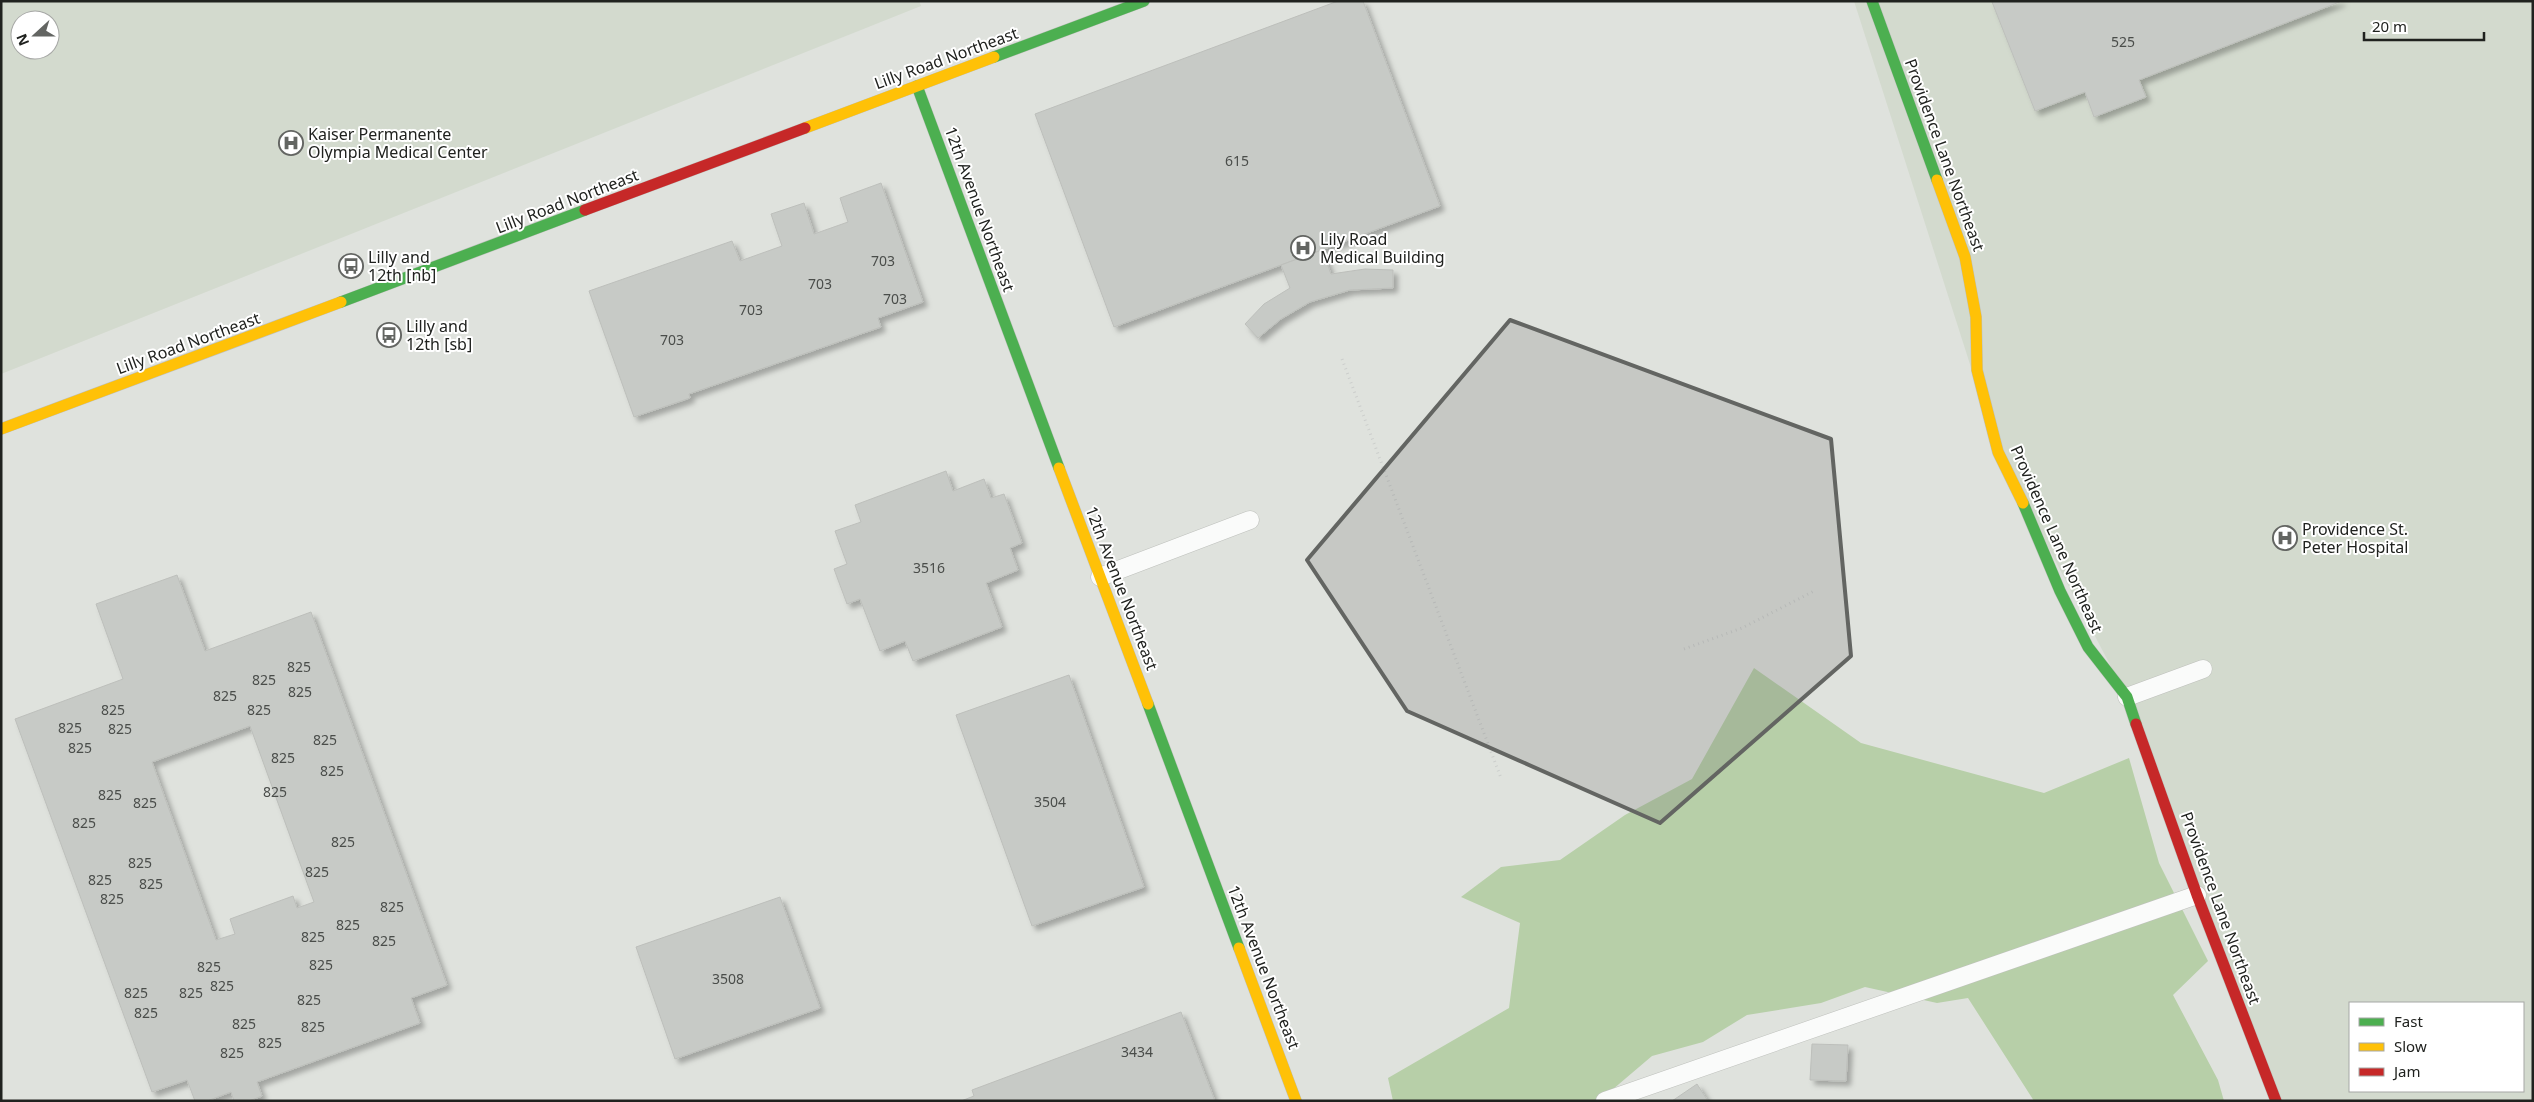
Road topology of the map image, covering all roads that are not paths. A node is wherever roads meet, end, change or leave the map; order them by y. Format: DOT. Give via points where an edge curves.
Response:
graph roads {
  1 [pos="1144,1"];
  2 [pos="1872,1"];
  3 [pos="917,86"];
  4 [pos="1,429"];
  5 [pos="1250,520"];
  6 [pos="1100,577"];
  7 [pos="2203,669"];
  8 [pos="2127,697"];
  9 [pos="2197,895"];
  10 [pos="1296,1101"];
  11 [pos="1605,1101"];
  12 [pos="2276,1101"];
  1 -- 3 [label="street, Lilly Road Northeast"];
  2 -- 8 [label="street, Providence Lane Northeast" via="1965,257 1976,317 1977,370 1998,452 2088,646"];
  3 -- 4 [label="street, Lilly Road Northeast"];
  3 -- 6 [label="street, 12th Avenue Northeast"];
  5 -- 6 [label="lane"];
  6 -- 10 [label="street, 12th Avenue Northeast"];
  7 -- 8 [label="lane"];
  8 -- 9 [label="street, Providence Lane Northeast"];
  9 -- 11 [label="lane"];
  9 -- 12 [label="street, Providence Lane Northeast"];
}
